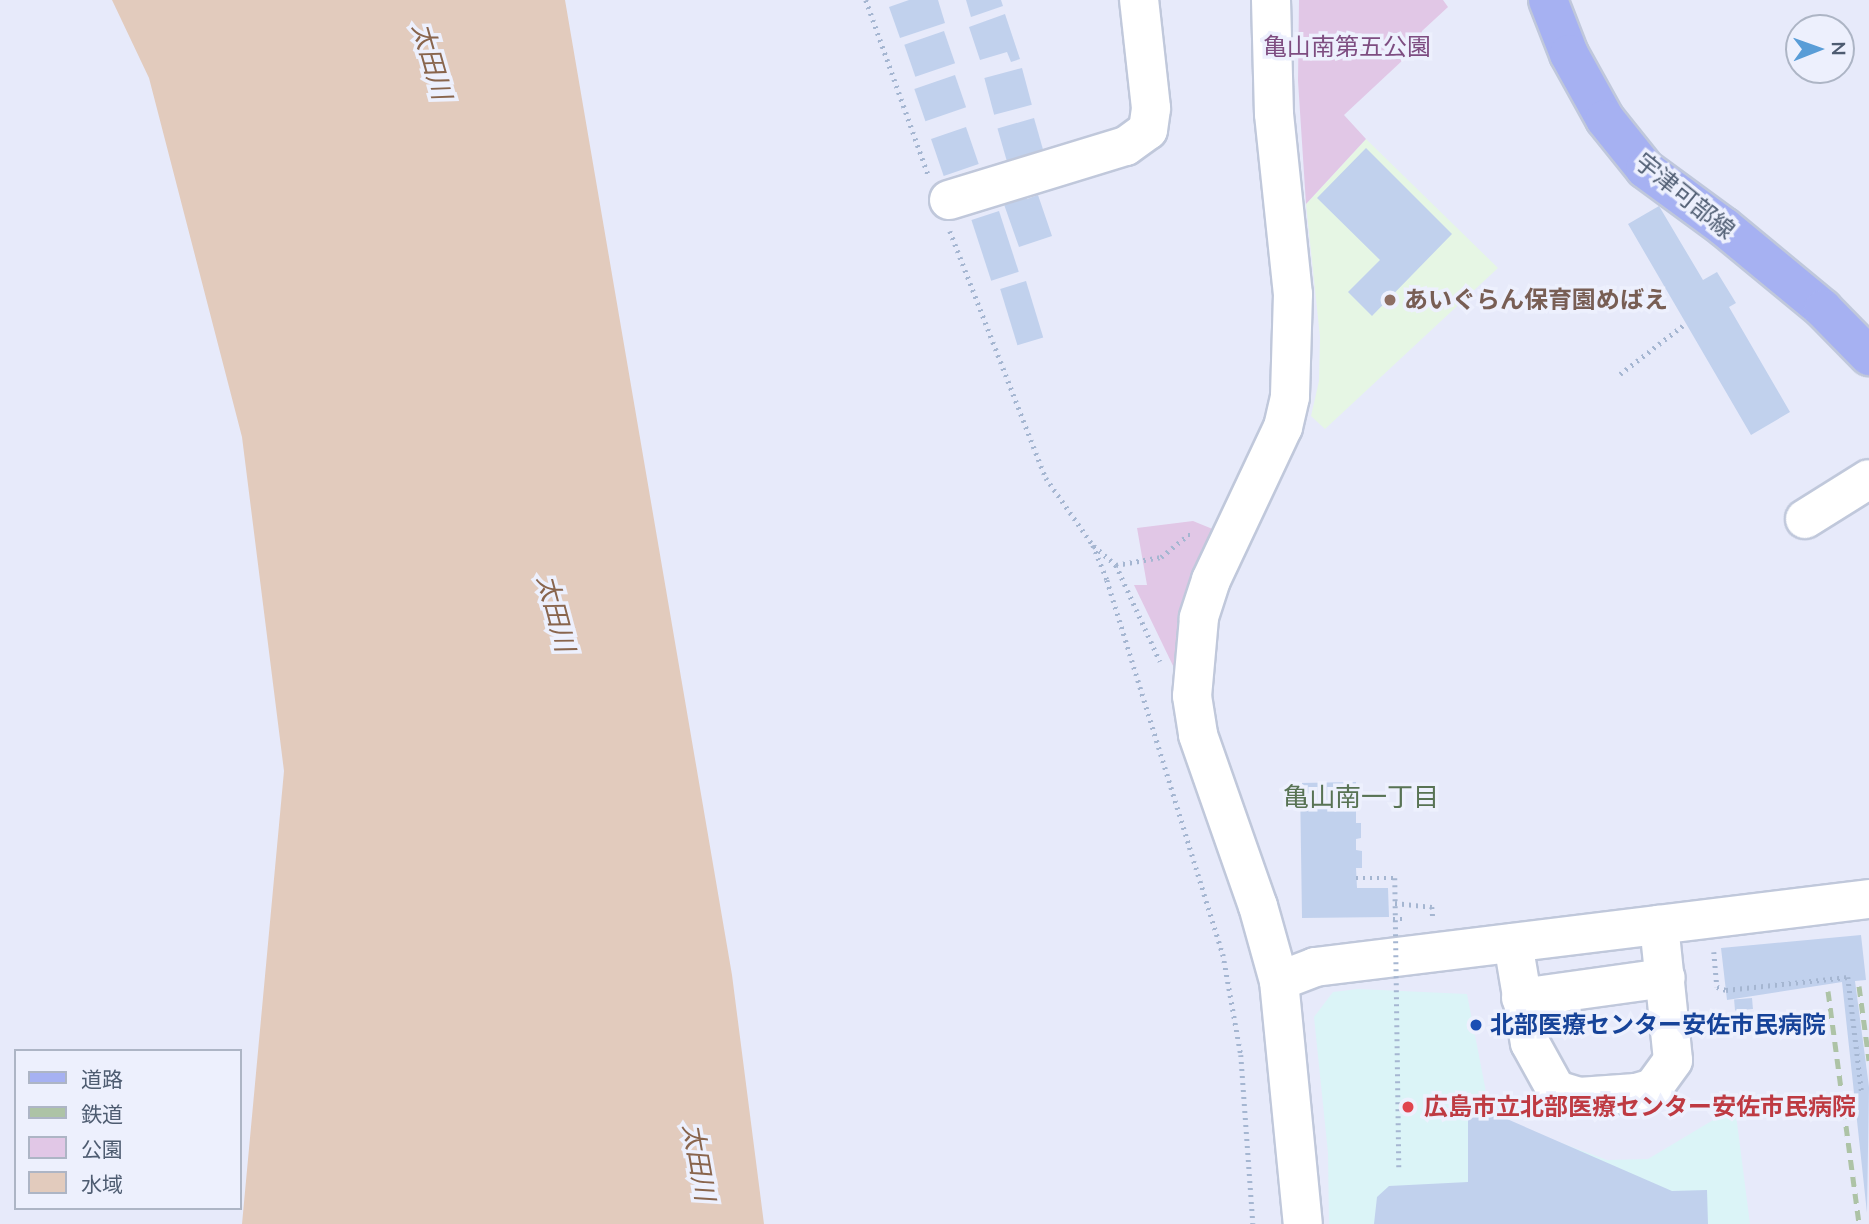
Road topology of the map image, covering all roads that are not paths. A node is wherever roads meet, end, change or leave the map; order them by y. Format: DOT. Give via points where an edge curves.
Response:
graph roads {
  1 [pos="1139,0"];
  2 [pos="1271,0"];
  3 [pos="1548,0"];
  4 [pos="942,202"];
  5 [pos="1869,356"];
  6 [pos="1869,479"];
  7 [pos="1805,519"];
  8 [pos="1869,899"];
  9 [pos="1659,925"];
  10 [pos="1513,943"];
  11 [pos="1279,981"];
  12 [pos="1667,990"];
  13 [pos="1522,1007"];
  14 [pos="1303,1224"];
  1 -- 4 [label="street" via="1151,108 1148,130 1126,146"];
  2 -- 11 [label="street" via="1274,114 1293,295 1293,363 1283,427 1225,542 1199,618 1192,696 1198,735 1258,906"];
  3 -- 5 [label="main road, 宇津可部線" via="1569,54 1605,119 1644,169 1813,300"];
  6 -- 7 [label="street"];
  8 -- 9 [label="street"];
  9 -- 10 [label="street"];
  9 -- 12 [label="street"];
  10 -- 11 [label="street" via="1315,967"];
  10 -- 13 [label="street"];
  11 -- 14 [label="street"];
  12 -- 13 [label="street"];
  12 -- 13 [label="street" via="1674,1046 1666,1075 1653,1088 1614,1096 1579,1097 1556,1090 1530,1043"];
}
